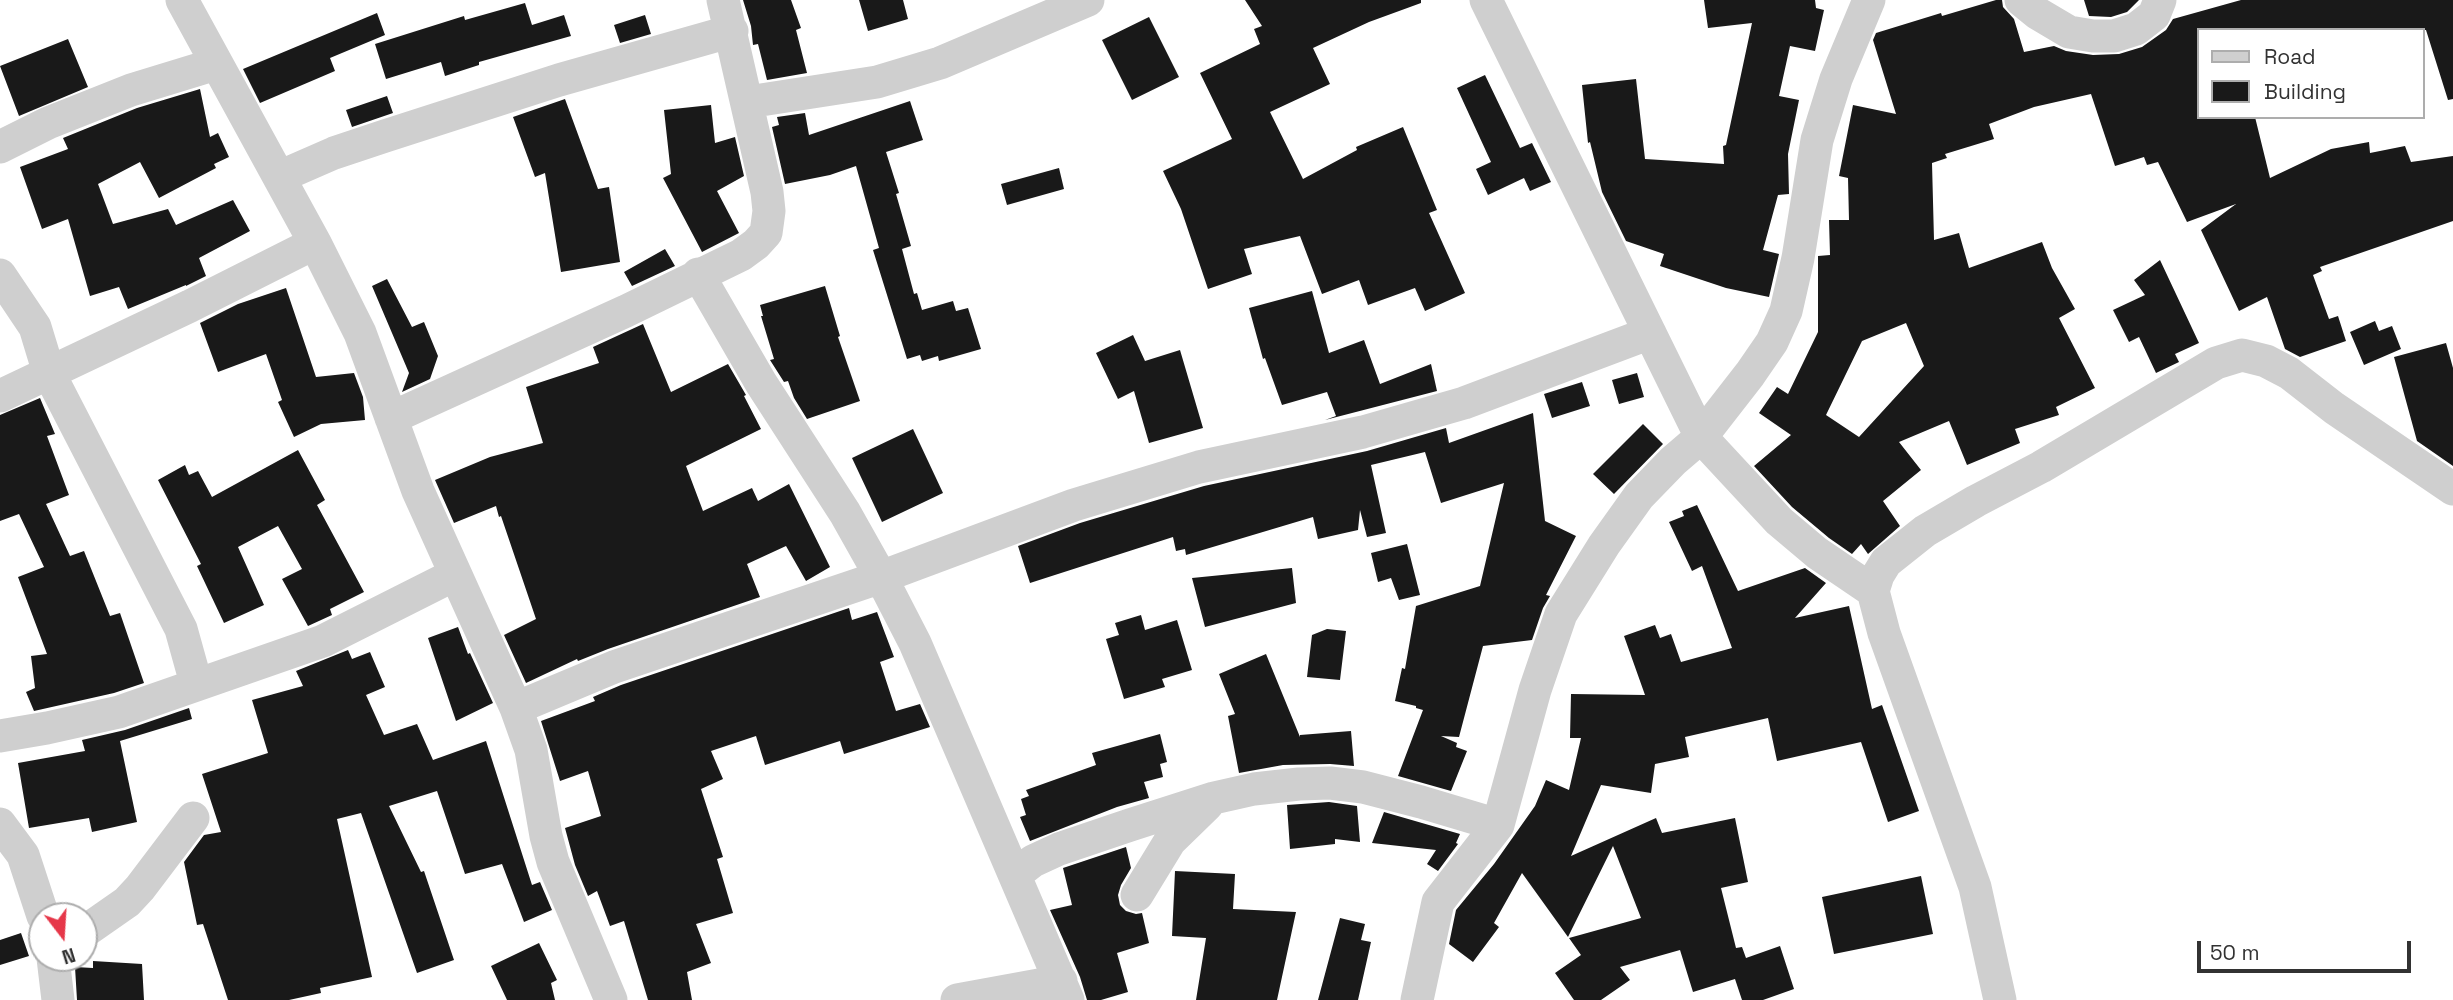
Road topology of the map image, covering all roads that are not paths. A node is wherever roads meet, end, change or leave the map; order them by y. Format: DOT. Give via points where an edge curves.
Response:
graph roads {
  1 [pos="182,0"];
  2 [pos="1088,0"];
  3 [pos="1486,0"];
  4 [pos="1868,0"];
  5 [pos="2021,0"];
  6 [pos="2160,0"];
  7 [pos="728,16"];
  8 [pos="216,64"];
  9 [pos="748,103"];
  10 [pos="0,147"];
  11 [pos="279,177"];
  12 [pos="314,243"];
  13 [pos="698,274"];
  14 [pos="0,275"];
  15 [pos="1650,333"];
  16 [pos="50,373"];
  17 [pos="0,396"];
  18 [pos="391,418"];
  19 [pos="1701,438"];
  20 [pos="2453,489"];
  21 [pos="454,575"];
  22 [pos="881,577"];
  23 [pos="1873,591"];
  24 [pos="196,683"];
  25 [pos="516,708"];
  26 [pos="0,736"];
  27 [pos="1214,798"];
  28 [pos="193,818"];
  29 [pos="0,824"];
  30 [pos="1498,825"];
  31 [pos="1014,875"];
  32 [pos="1137,895"];
  33 [pos="38,902"];
  34 [pos="98,922"];
  35 [pos="1064,990"];
  36 [pos="611,1000"];
  37 [pos="957,1000"];
  38 [pos="1417,1000"];
  39 [pos="2000,1000"];
  1 -- 8 [label="street"];
  2 -- 9 [label="street" via="940,63 877,82"];
  3 -- 15 [label="street"];
  4 -- 19 [label="street" via="1817,140 1786,311 1772,342"];
  5 -- 6 [label="street" via="2069,32 2114,36 2136,29 2154,15"];
  7 -- 9 [label="street"];
  7 -- 11 [label="street" via="559,80 334,153"];
  8 -- 10 [label="street" via="131,90"];
  8 -- 11 [label="street"];
  9 -- 13 [label="street" via="767,192 766,233 741,255"];
  11 -- 12 [label="street"];
  12 -- 16 [label="street"];
  12 -- 18 [label="street" via="360,333"];
  13 -- 18 [label="street"];
  13 -- 22 [label="street"];
  14 -- 16 [label="street" via="35,327"];
  15 -- 19 [label="street"];
  15 -- 22 [label="street" via="1464,403 1363,432 1138,484"];
  16 -- 17 [label="street"];
  16 -- 24 [label="street" via="181,629"];
  18 -- 21 [label="street"];
  19 -- 23 [label="street" via="1779,521"];
  19 -- 30 [label="street" via="1639,496 1561,614"];
  20 -- 23 [label="street" via="2289,373 2242,355 2216,363 1925,531 1886,562"];
  21 -- 24 [label="street" via="323,641"];
  21 -- 25 [label="street"];
  22 -- 25 [label="street" via="614,667"];
  22 -- 31 [label="street" via="915,643"];
  23 -- 39 [label="street" via="1898,676 1975,887"];
  24 -- 26 [label="street" via="118,712"];
  25 -- 36 [label="street" via="531,750 553,862"];
  27 -- 30 [label="street" via="1254,789 1330,783 1363,787"];
  27 -- 31 [label="street" via="1059,849"];
  27 -- 32 [label="street" via="1170,841"];
  28 -- 34 [label="street" via="140,888"];
  29 -- 33 [label="street" via="23,855"];
  30 -- 38 [label="street" via="1438,902"];
  31 -- 35 [label="street"];
  35 -- 37 [label="street"];
}
